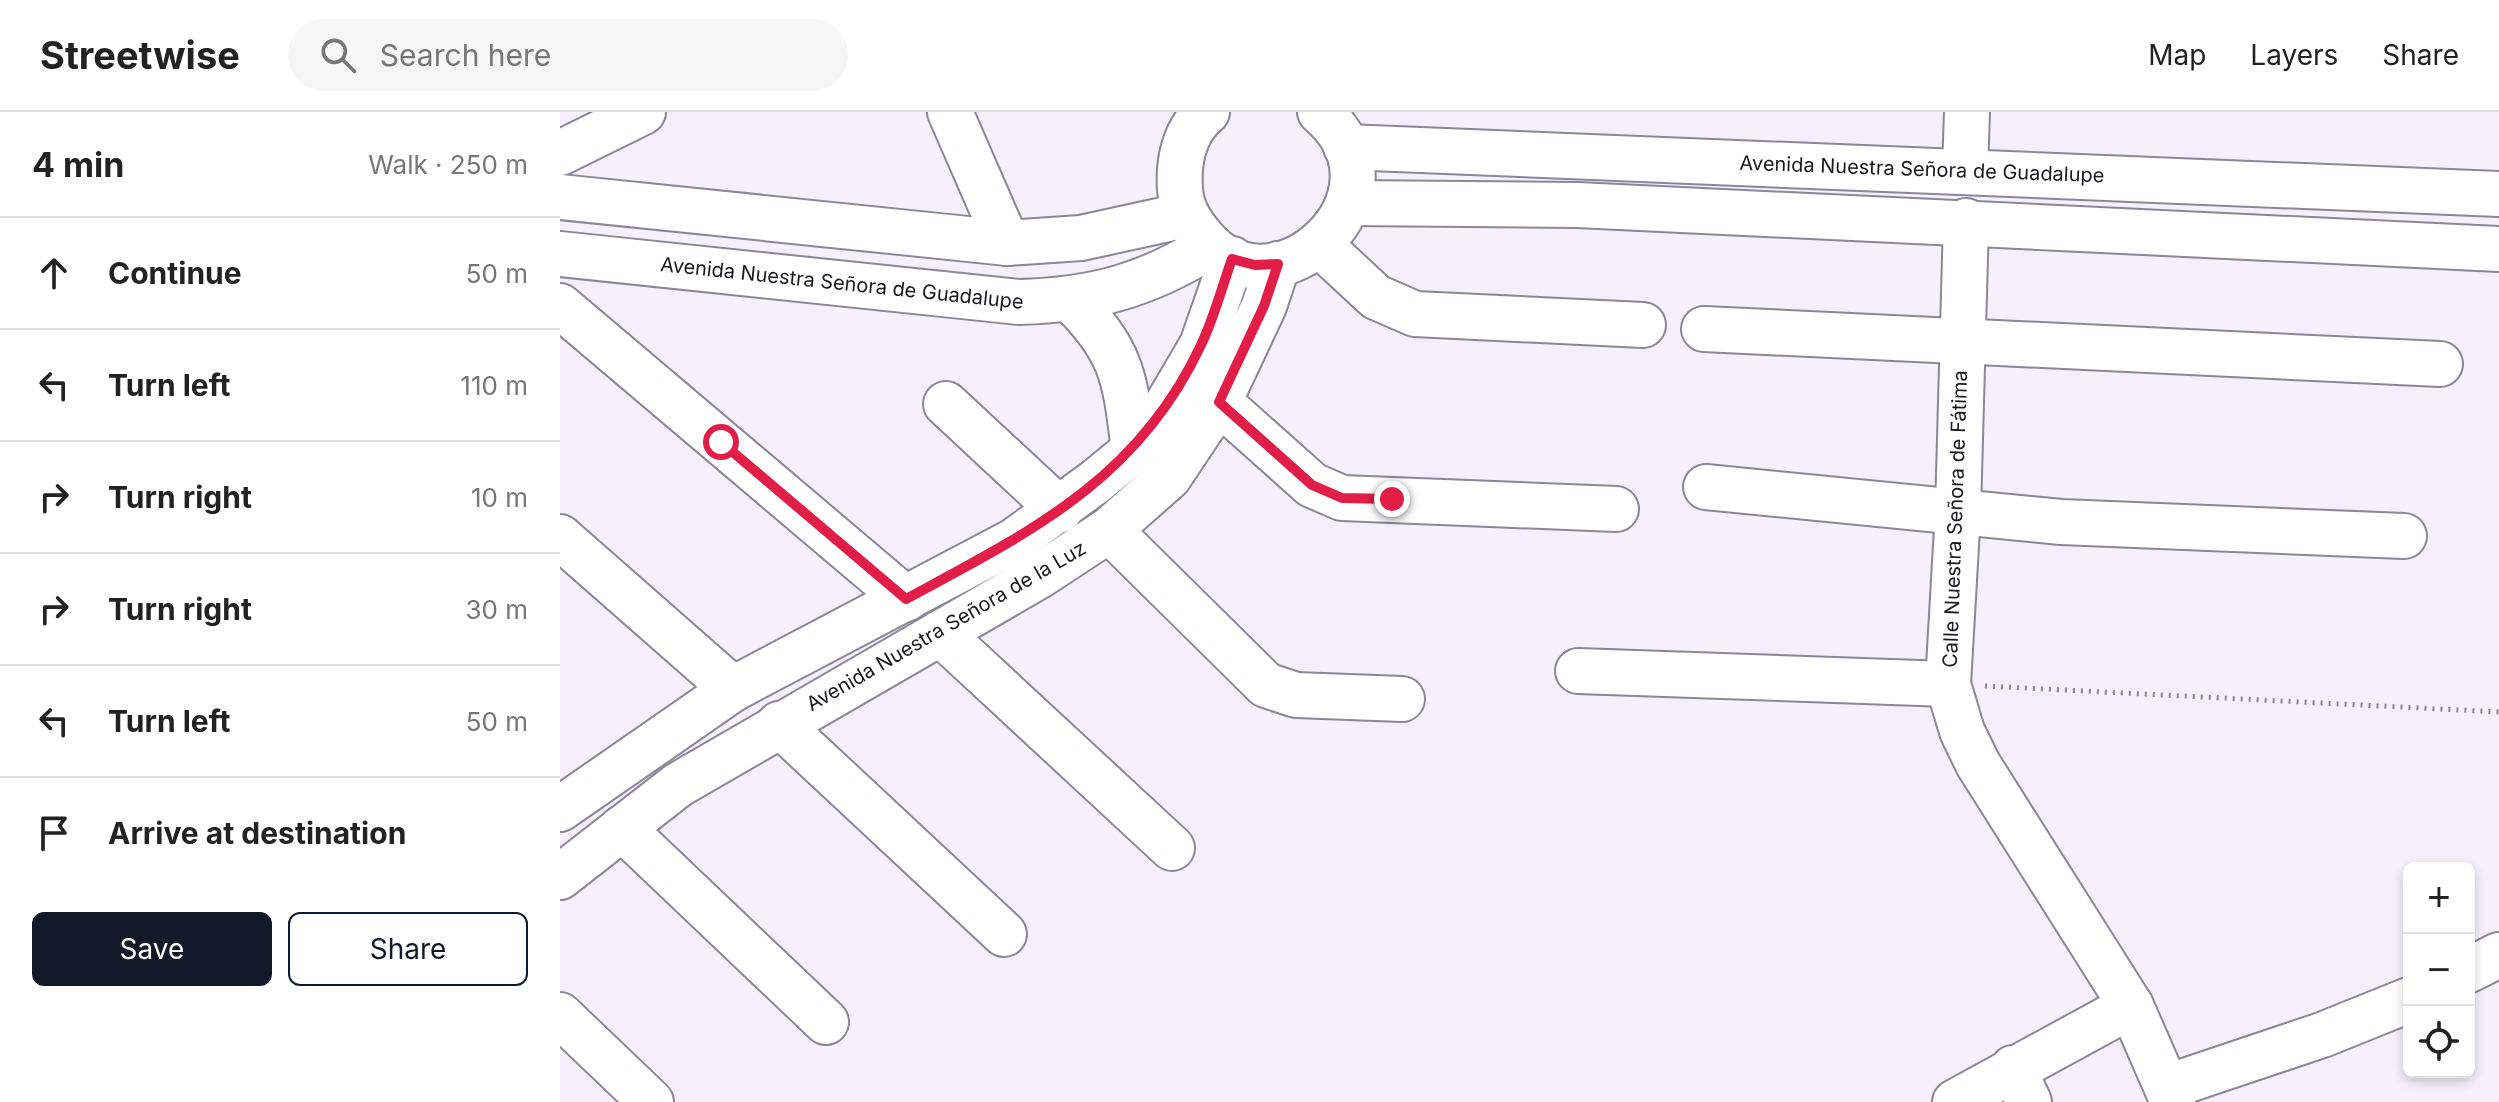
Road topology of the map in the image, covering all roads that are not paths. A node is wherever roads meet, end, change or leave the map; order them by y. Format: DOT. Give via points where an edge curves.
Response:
graph roads {
  1 [pos="643,112"];
  2 [pos="950,112"];
  3 [pos="1207,112"];
  4 [pos="1320,112"];
  5 [pos="1967,112"];
  6 [pos="1346,147"];
  7 [pos="560,153"];
  8 [pos="1965,170"];
  9 [pos="2499,194"];
  10 [pos="560,197"];
  11 [pos="1348,203"];
  12 [pos="1966,221"];
  13 [pos="1209,240"];
  14 [pos="1007,243"];
  15 [pos="1320,245"];
  16 [pos="2499,249"];
  17 [pos="560,254"];
  18 [pos="1278,264"];
  19 [pos="1071,300"];
  20 [pos="560,306"];
  21 [pos="1643,325"];
  22 [pos="1704,329"];
  23 [pos="1961,340"];
  24 [pos="2440,364"];
  25 [pos="1219,402"];
  26 [pos="946,404"];
  27 [pos="1134,450"];
  28 [pos="1706,487"];
  29 [pos="1616,509"];
  30 [pos="1060,510"];
  31 [pos="1958,511"];
  32 [pos="1109,530"];
  33 [pos="2404,536"];
  34 [pos="560,537"];
  35 [pos="906,599"];
  36 [pos="940,633"];
  37 [pos="1578,671"];
  38 [pos="1948,684"];
  39 [pos="733,689"];
  40 [pos="1402,699"];
  41 [pos="779,724"];
  42 [pos="568,789"];
  43 [pos="622,828"];
  44 [pos="1172,848"];
  45 [pos="560,877"];
  46 [pos="1004,934"];
  47 [pos="2499,955"];
  48 [pos="2475,967"];
  49 [pos="2403,1002"];
  50 [pos="2131,1006"];
  51 [pos="560,1015"];
  52 [pos="826,1022"];
  53 [pos="2021,1085"];
  54 [pos="2170,1095"];
  55 [pos="651,1102"];
  56 [pos="1955,1102"];
  1 -- 7 [label="street"];
  2 -- 14 [label="street"];
  3 -- 13 [label="street" via="1183,151 1180,185"];
  4 -- 6 [label="street"];
  5 -- 8 [label="street"];
  6 -- 8 [label="street, Avenida Nuestra Señora de Guadalupe"];
  6 -- 11 [label="street" via="1352,174"];
  8 -- 9 [label="street, Avenida Nuestra Señora de Guadalupe"];
  10 -- 14 [label="street"];
  11 -- 12 [label="street" via="1577,205"];
  11 -- 15 [label="street"];
  12 -- 16 [label="street"];
  12 -- 23 [label="street, Calle Nuestra Señora de Fátima"];
  13 -- 14 [label="street"];
  13 -- 18 [label="street" via="1255,265"];
  13 -- 19 [label="street, Avenida Nuestra Señora de Guadalupe" via="1176,267 1128,287"];
  13 -- 27 [label="street, Avenida Nuestra Señora de la Luz" via="1202,345"];
  15 -- 18 [label="street" via="1301,258"];
  15 -- 21 [label="street" via="1376,297 1415,314"];
  17 -- 19 [label="street, Avenida Nuestra Señora de Guadalupe" via="1019,302"];
  18 -- 25 [label="street, Avenida Nuestra Señora de la Luz"];
  19 -- 27 [label="street" via="1112,348 1127,385"];
  20 -- 35 [label="street"];
  22 -- 23 [label="street"];
  23 -- 24 [label="street"];
  23 -- 31 [label="street, Calle Nuestra Señora de Fátima"];
  25 -- 29 [label="street" via="1312,485 1342,498"];
  25 -- 32 [label="street, Avenida Nuestra Señora de la Luz" via="1169,477"];
  26 -- 30 [label="street"];
  27 -- 30 [label="street, Avenida Nuestra Señora de la Luz"];
  28 -- 31 [label="street"];
  30 -- 35 [label="street, Avenida Nuestra Señora de la Luz"];
  31 -- 33 [label="street" via="2061,522"];
  31 -- 38 [label="street, Calle Nuestra Señora de Fátima"];
  32 -- 36 [label="street, Avenida Nuestra Señora de la Luz"];
  32 -- 40 [label="street" via="1266,685 1296,695"];
  34 -- 39 [label="street"];
  35 -- 39 [label="street, Avenida Nuestra Señora de la Luz"];
  36 -- 41 [label="street, Avenida Nuestra Señora de la Luz"];
  36 -- 44 [label="street"];
  37 -- 38 [label="street"];
  38 -- 50 [label="street, Calle Nuestra Señora de Fátima" via="1978,764"];
  39 -- 42 [label="street, Avenida Nuestra Señora de la Luz"];
  41 -- 43 [label="street, Avenida Nuestra Señora de la Luz" via="678,785"];
  41 -- 46 [label="street"];
  43 -- 45 [label="street, Avenida Nuestra Señora de la Luz"];
  43 -- 52 [label="street"];
  47 -- 48 [label="street"];
  49 -- 54 [label="street"];
  50 -- 53 [label="street"];
  50 -- 54 [label="street, Calle Nuestra Señora de Fátima"];
  51 -- 55 [label="street"];
  53 -- 56 [label="street"];
}
